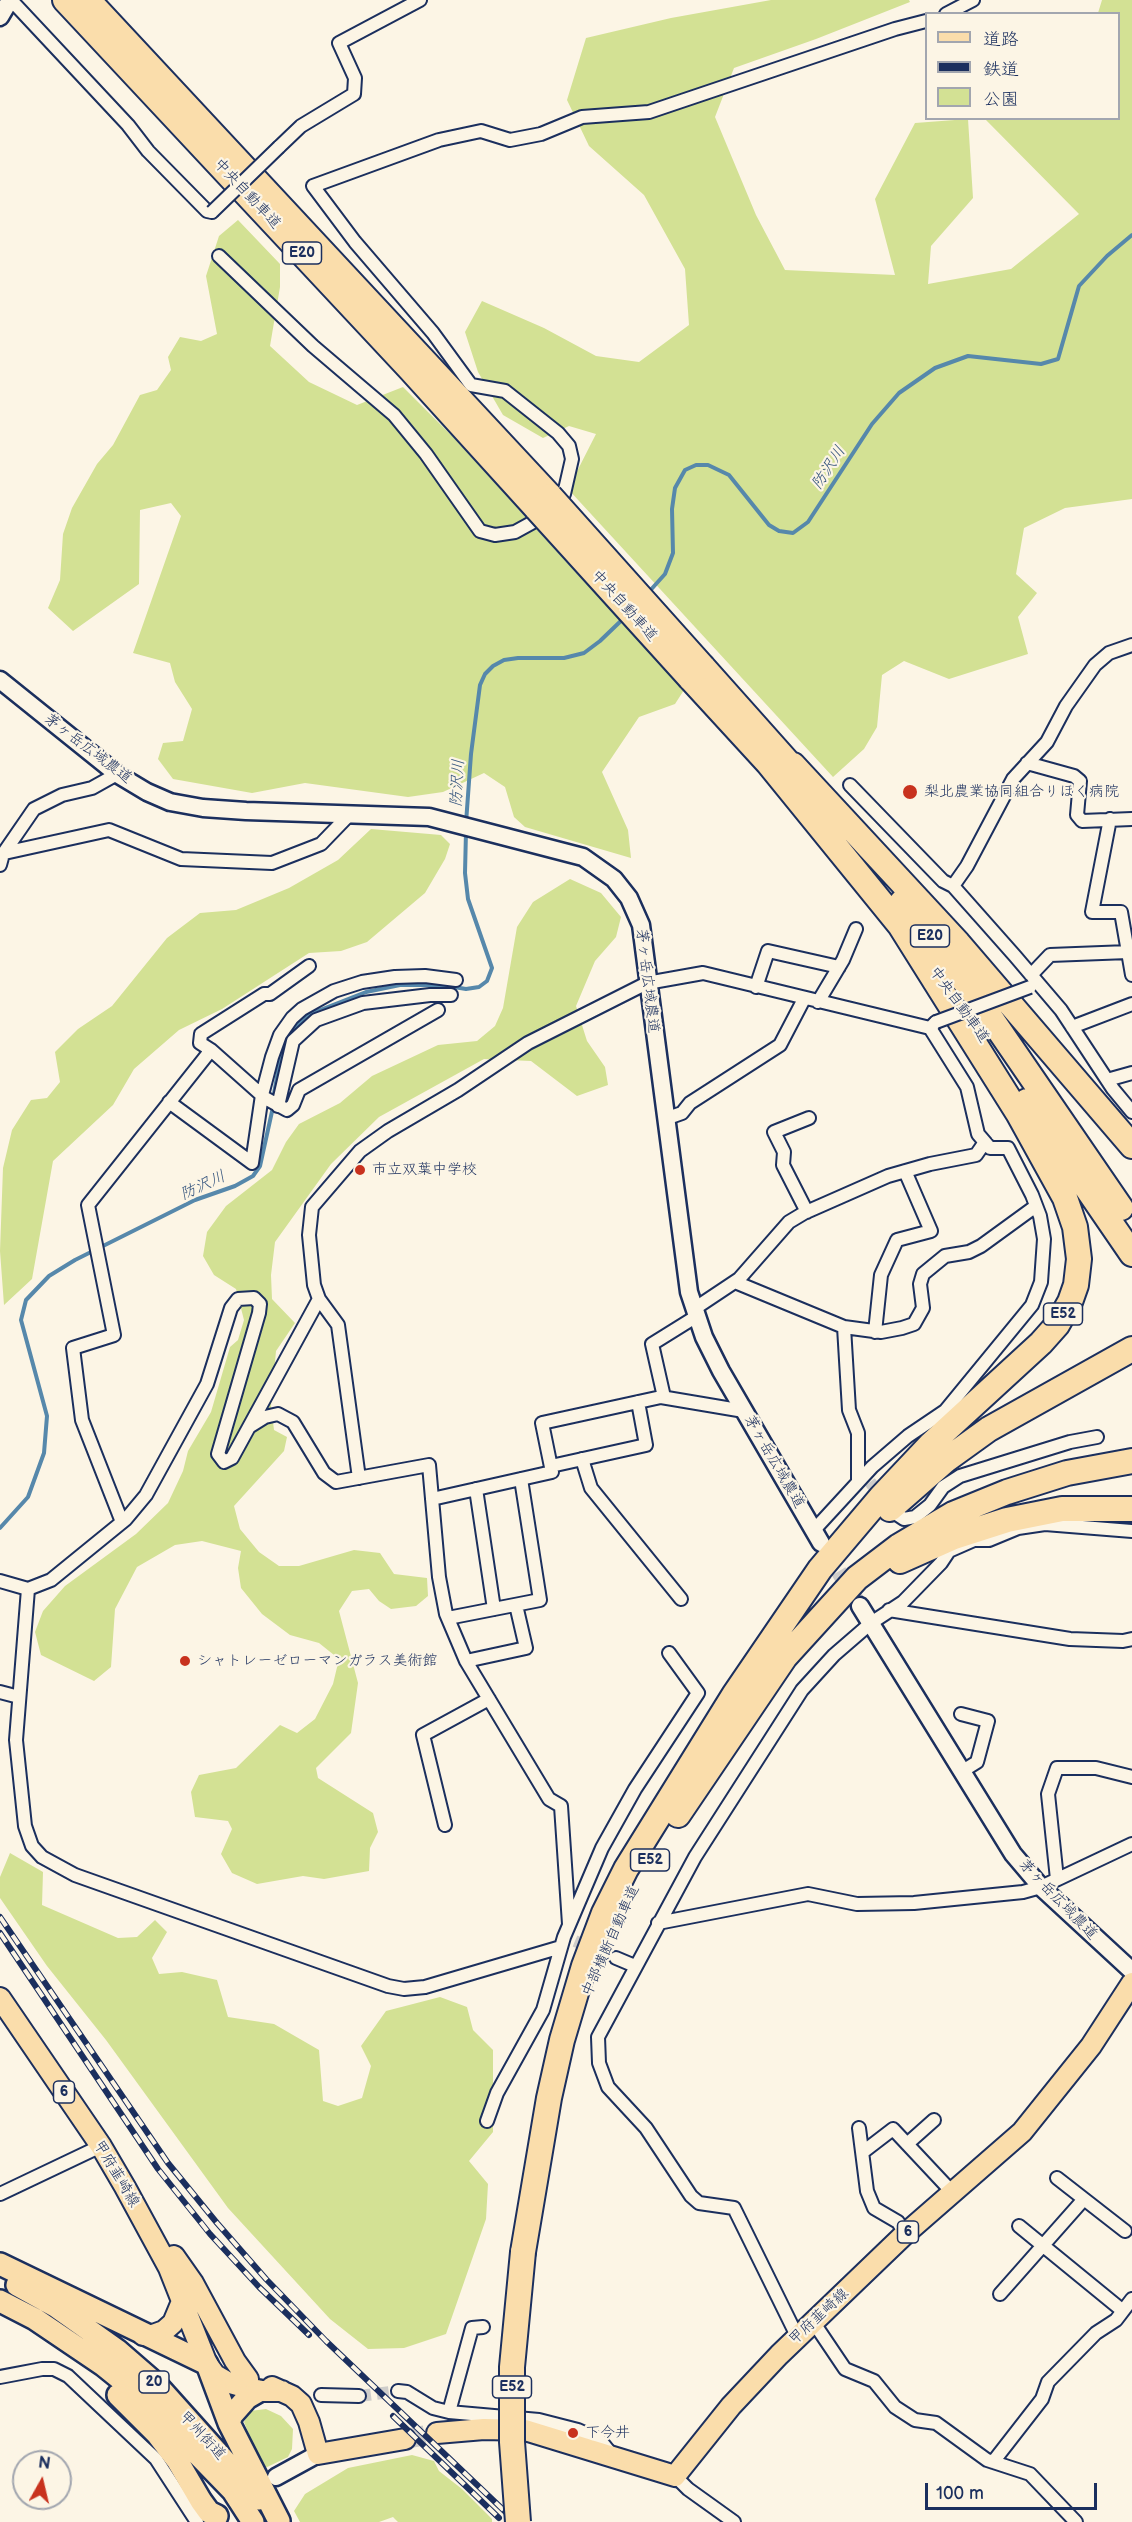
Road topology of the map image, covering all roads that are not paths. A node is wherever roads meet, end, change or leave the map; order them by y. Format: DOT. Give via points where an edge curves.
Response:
graph roads {
  1 [pos="10,0"];
  2 [pos="65,0"];
  3 [pos="88,0"];
  4 [pos="420,0"];
  5 [pos="973,0"];
  6 [pos="950,12"];
  7 [pos="0,17"];
  8 [pos="925,22"];
  9 [pos="219,256"];
  10 [pos="544,503"];
  11 [pos="1132,645"];
  12 [pos="697,672"];
  13 [pos="0,680"];
  14 [pos="781,752"];
  15 [pos="1027,763"];
  16 [pos="117,774"];
  17 [pos="850,784"];
  18 [pos="348,816"];
  19 [pos="1110,819"];
  20 [pos="1132,819"];
  21 [pos="1,858"];
  22 [pos="953,886"];
  23 [pos="898,922"];
  24 [pos="856,929"];
  25 [pos="1128,952"];
  26 [pos="309,966"];
  27 [pos="839,967"];
  28 [pos="1131,969"];
  29 [pos="456,980"];
  30 [pos="1033,982"];
  31 [pos="646,983"];
  32 [pos="756,987"];
  33 [pos="451,995"];
  34 [pos="804,999"];
  35 [pos="818,1002"];
  36 [pos="1132,1004"];
  37 [pos="438,1010"];
  38 [pos="933,1025"];
  39 [pos="1072,1027"];
  40 [pos="211,1050"];
  41 [pos="1132,1073"];
  42 [pos="1107,1080"];
  43 [pos="263,1097"];
  44 [pos="169,1102"];
  45 [pos="277,1106"];
  46 [pos="1132,1112"];
  47 [pos="809,1118"];
  48 [pos="665,1119"];
  49 [pos="985,1142"];
  50 [pos="1132,1146"];
  51 [pos="905,1171"];
  52 [pos="1036,1206"];
  53 [pos="807,1212"];
  54 [pos="1132,1224"];
  55 [pos="1132,1254"];
  56 [pos="735,1282"];
  57 [pos="319,1299"];
  58 [pos="695,1312"];
  59 [pos="844,1327"];
  60 [pos="875,1332"];
  61 [pos="1126,1352"];
  62 [pos="664,1397"];
  63 [pos="638,1402"];
  64 [pos="744,1411"];
  65 [pos="248,1427"];
  66 [pos="1097,1437"];
  67 [pos="582,1459"];
  68 [pos="1132,1461"];
  69 [pos="551,1466"];
  70 [pos="359,1478"];
  71 [pos="521,1479"];
  72 [pos="864,1480"];
  73 [pos="476,1489"];
  74 [pos="432,1498"];
  75 [pos="1132,1509"];
  76 [pos="895,1513"];
  77 [pos="122,1522"];
  78 [pos="1132,1530"];
  79 [pos="818,1536"];
  80 [pos="0,1581"];
  81 [pos="28,1589"];
  82 [pos="681,1599"];
  83 [pos="516,1605"];
  84 [pos="860,1606"];
  85 [pos="494,1609"];
  86 [pos="827,1610"];
  87 [pos="889,1610"];
  88 [pos="448,1618"];
  89 [pos="871,1623"];
  90 [pos="1132,1639"];
  91 [pos="770,1644"];
  92 [pos="669,1653"];
  93 [pos="466,1661"];
  94 [pos="0,1692"];
  95 [pos="19,1697"];
  96 [pos="489,1699"];
  97 [pos="961,1714"];
  98 [pos="961,1772"];
  99 [pos="1132,1777"];
  100 [pos="446,1826"];
  101 [pos="1132,1844"];
  102 [pos="1057,1879"];
  103 [pos="1041,1887"];
  104 [pos="658,1923"];
  105 [pos="569,1924"];
  106 [pos="567,1942"];
  107 [pos="616,1958"];
  108 [pos="635,1966"];
  109 [pos="1132,1971"];
  110 [pos="1132,1983"];
  111 [pos="0,1998"];
  112 [pos="934,2120"];
  113 [pos="487,2121"];
  114 [pos="860,2128"];
  115 [pos="907,2144"];
  116 [pos="542,2145"];
  117 [pos="101,2146"];
  118 [pos="862,2152"];
  119 [pos="1057,2178"];
  120 [pos="125,2187"];
  121 [pos="953,2193"];
  122 [pos="0,2194"];
  123 [pos="1084,2199"];
  124 [pos="1018,2226"];
  125 [pos="1125,2231"];
  126 [pos="905,2234"];
  127 [pos="1043,2246"];
  128 [pos="0,2264"];
  129 [pos="0,2276"];
  130 [pos="1000,2294"];
  131 [pos="183,2299"];
  132 [pos="1132,2299"];
  133 [pos="0,2301"];
  134 [pos="1123,2311"];
  135 [pos="0,2312"];
  136 [pos="814,2323"];
  137 [pos="483,2327"];
  138 [pos="143,2335"];
  139 [pos="798,2338"];
  140 [pos="207,2364"];
  141 [pos="0,2377"];
  142 [pos="254,2385"];
  143 [pos="398,2391"];
  144 [pos="321,2395"];
  145 [pos="359,2396"];
  146 [pos="449,2412"];
  147 [pos="229,2423"];
  148 [pos="437,2433"];
  149 [pos="405,2439"];
  150 [pos="318,2454"];
  151 [pos="612,2456"];
  152 [pos="993,2462"];
  153 [pos="675,2476"];
  154 [pos="276,2477"];
  155 [pos="214,2517"];
  156 [pos="253,2522"];
  157 [pos="279,2522"];
  158 [pos="518,2522"];
  159 [pos="734,2522"];
  160 [pos="1076,2522"];
  1 -- 4 [label="street, bridge" via="148,151 212,212 301,126 354,94 355,78 339,43"];
  1 -- 7 [label="street"];
  2 -- 10 [label="highway, 中央自動車道 / E20" via="410,369"];
  3 -- 10 [label="highway, 中央自動車道 / E20"];
  5 -- 6 [label="street"];
  8 -- 9 [label="street" via="649,112 582,117 541,134 510,140 481,131 439,141 314,186 471,385 505,392 569,446 572,459 564,494 535,521 515,532 495,535 480,531 393,415 313,346"];
  10 -- 12 [label="highway, 中央自動車道 / E20, bridge"];
  11 -- 15 [label="street" via="1109,653 1095,665 1047,742"];
  12 -- 14 [label="highway, 中央自動車道 / E20"];
  12 -- 23 [label="highway, 中央自動車道 / E20"];
  13 -- 16 [label="street, 茅ヶ岳広域農道"];
  14 -- 50 [label="highway" via="958,943"];
  14 -- 54 [label="highway, 中央自動車道 / E20" via="973,992"];
  15 -- 19 [label="street" via="1080,781 1077,815 1082,821"];
  15 -- 22 [label="street" via="1013,779"];
  16 -- 18 [label="street, 茅ヶ岳広域農道" via="170,802 203,808"];
  16 -- 21 [label="street" via="92,788 62,795 34,809"];
  17 -- 22 [label="street"];
  18 -- 21 [label="street" via="321,844 272,863 181,859 109,830"];
  18 -- 31 [label="street, 茅ヶ岳広域農道" via="429,817 583,857 615,879 635,910"];
  19 -- 20 [label="street"];
  19 -- 25 [label="street" via="1092,912 1121,912"];
  22 -- 30 [label="street"];
  23 -- 55 [label="highway, 中央自動車道 / E20"];
  23 -- 91 [label="highway, E52" via="1018,1113 1065,1198 1075,1227 1079,1259 1076,1285 1057,1325 881,1497 820,1569"];
  24 -- 27 [label="street"];
  25 -- 28 [label="street"];
  25 -- 30 [label="street" via="1050,955"];
  26 -- 40 [label="street" via="201,1034 200,1043"];
  27 -- 32 [label="street" via="768,951"];
  27 -- 35 [label="street"];
  29 -- 43 [label="street" via="425,976 362,982 334,991 302,1009 280,1035"];
  30 -- 38 [label="street, bridge"];
  30 -- 39 [label="street"];
  31 -- 32 [label="street" via="703,973"];
  31 -- 48 [label="street, 茅ヶ岳広域農道"];
  31 -- 57 [label="street" via="528,1043 360,1151 312,1207 309,1235"];
  32 -- 34 [label="street"];
  33 -- 45 [label="street" via="363,1003 316,1020 293,1041"];
  34 -- 35 [label="street"];
  34 -- 48 [label="street" via="780,1045 690,1103 682,1113"];
  35 -- 38 [label="street"];
  36 -- 39 [label="street"];
  37 -- 45 [label="street" via="299,1090 293,1105 286,1110"];
  38 -- 49 [label="street" via="967,1087 978,1134"];
  39 -- 42 [label="street"];
  40 -- 43 [label="street"];
  40 -- 44 [label="street"];
  41 -- 42 [label="street"];
  42 -- 46 [label="street"];
  43 -- 44 [label="street" via="252,1163"];
  43 -- 45 [label="street"];
  44 -- 77 [label="street" via="88,1205 114,1335 73,1348 82,1420"];
  47 -- 53 [label="street" via="774,1132 784,1152 783,1165"];
  48 -- 58 [label="street, 茅ヶ岳広域農道" via="685,1274"];
  49 -- 51 [label="street" via="976,1155"];
  49 -- 52 [label="street" via="990,1148 1008,1148"];
  51 -- 53 [label="street"];
  51 -- 60 [label="street" via="931,1231 897,1240 881,1275"];
  52 -- 60 [label="street" via="981,1246 945,1256 923,1274 923,1308 914,1324"];
  52 -- 72 [label="street" via="1044,1239 1044,1263 1032,1305 945,1411 908,1436"];
  53 -- 56 [label="street" via="789,1222"];
  56 -- 58 [label="street"];
  56 -- 59 [label="street"];
  57 -- 65 [label="street"];
  57 -- 70 [label="street" via="338,1325"];
  58 -- 62 [label="street" via="652,1344"];
  58 -- 64 [label="street, 茅ヶ岳広域農道" via="712,1354"];
  59 -- 60 [label="street"];
  59 -- 72 [label="street" via="849,1410 858,1433"];
  61 -- 91 [label="highway" via="989,1429 946,1460 898,1500"];
  62 -- 63 [label="street"];
  62 -- 64 [label="street"];
  63 -- 67 [label="street" via="646,1444"];
  63 -- 69 [label="street" via="542,1423"];
  64 -- 79 [label="street, 茅ヶ岳広域農道"];
  65 -- 70 [label="street" via="278,1414 293,1422 324,1473 336,1482"];
  65 -- 77 [label="street" via="231,1458 224,1462 218,1455 260,1313 260,1304 246,1297 238,1299 231,1308 207,1384 187,1421 146,1495"];
  66 -- 76 [label="street" via="960,1476 943,1487 915,1517 904,1519"];
  67 -- 69 [label="street"];
  67 -- 82 [label="street" via="591,1488"];
  68 -- 86 [label="highway, E52" via="1066,1473 952,1514 899,1546 857,1578"];
  69 -- 71 [label="street" via="552,1472"];
  70 -- 74 [label="street" via="429,1465"];
  71 -- 73 [label="street"];
  71 -- 83 [label="street" via="540,1600"];
  72 -- 79 [label="street"];
  73 -- 74 [label="street"];
  73 -- 85 [label="street"];
  74 -- 88 [label="street" via="438,1577"];
  75 -- 86 [label="highway" via="1062,1509 1006,1520 954,1537 903,1560"];
  77 -- 81 [label="street" via="51,1580"];
  78 -- 87 [label="street" via="1045,1524 1018,1528 989,1540 974,1540 949,1551 903,1602"];
  80 -- 81 [label="street"];
  81 -- 95 [label="street"];
  83 -- 85 [label="street"];
  83 -- 93 [label="street" via="526,1648"];
  84 -- 89 [label="street, 茅ヶ岳広域農道"];
  85 -- 88 [label="street"];
  86 -- 116 [label="highway, 中部横断自動車道 / E52" via="785,1657 755,1699 643,1871 619,1916 570,2043"];
  87 -- 89 [label="street"];
  87 -- 90 [label="street" via="1070,1639"];
  88 -- 93 [label="street"];
  89 -- 98 [label="street, 茅ヶ岳広域農道"];
  89 -- 104 [label="street" via="802,1690 695,1857"];
  91 -- 116 [label="highway, 中部横断自動車道 / E52" via="651,1827 604,1913 562,2040"];
  92 -- 105 [label="street" via="698,1693 635,1789 602,1848"];
  93 -- 96 [label="street"];
  94 -- 95 [label="street"];
  95 -- 106 [label="street" via="16,1740 25,1826 32,1846 42,1857 75,1875 404,1989 425,1987"];
  96 -- 100 [label="street" via="423,1735"];
  96 -- 105 [label="street" via="549,1799 561,1806"];
  97 -- 98 [label="street" via="988,1721 978,1762"];
  98 -- 103 [label="street, 茅ヶ岳広域農道" via="1014,1854"];
  99 -- 102 [label="street" via="1096,1768 1056,1768 1048,1794"];
  101 -- 102 [label="street"];
  102 -- 103 [label="street"];
  103 -- 104 [label="street" via="914,1903 857,1904 808,1894"];
  103 -- 109 [label="street, 茅ヶ岳広域農道"];
  104 -- 108 [label="street"];
  105 -- 106 [label="street"];
  106 -- 113 [label="street" via="543,2010 502,2083"];
  107 -- 108 [label="street"];
  108 -- 139 [label="street" via="598,2037 599,2063 608,2087 646,2128 691,2196 699,2203 734,2208"];
  110 -- 121 [label="main road, 甲府韮崎線 / 6" via="1091,2046 1035,2116"];
  111 -- 117 [label="main road, 甲府韮崎線 / 6"];
  112 -- 115 [label="street"];
  114 -- 118 [label="street"];
  115 -- 118 [label="street" via="893,2128"];
  115 -- 121 [label="street"];
  116 -- 158 [label="highway, 中部横断自動車道 / E52, bridge" via="523,2252 512,2367"];
  117 -- 120 [label="main road, 甲府韮崎線 / 6"];
  117 -- 122 [label="street"];
  118 -- 126 [label="street" via="867,2191 874,2208 898,2223"];
  119 -- 123 [label="street"];
  120 -- 131 [label="main road, 甲府韮崎線 / 6"];
  120 -- 142 [label="main road" via="193,2283 236,2361"];
  121 -- 126 [label="main road, 甲府韮崎線 / 6"];
  123 -- 125 [label="street"];
  123 -- 127 [label="street"];
  124 -- 127 [label="street"];
  126 -- 136 [label="main road, 甲府韮崎線 / 6"];
  127 -- 130 [label="street"];
  127 -- 134 [label="street"];
  128 -- 138 [label="highway"];
  129 -- 157 [label="highway, 甲州街道 / 20" via="55,2306 155,2383"];
  131 -- 138 [label="main road" via="173,2323 164,2331"];
  131 -- 140 [label="main road, 甲府韮崎線 / 6"];
  132 -- 134 [label="street"];
  133 -- 156 [label="highway, 甲州街道 / 20" via="35,2319 139,2394 233,2491"];
  134 -- 152 [label="street" via="1048,2382 1042,2399"];
  135 -- 155 [label="highway" via="68,2353 127,2402 177,2460"];
  136 -- 139 [label="main road, 甲府韮崎線 / 6"];
  136 -- 152 [label="street" via="845,2369 874,2380 895,2407 915,2420 936,2423"];
  137 -- 146 [label="street" via="472,2328"];
  138 -- 140 [label="highway"];
  139 -- 153 [label="main road, 甲府韮崎線 / 6" via="731,2406"];
  140 -- 142 [label="main road"];
  140 -- 147 [label="highway"];
  141 -- 155 [label="street" via="42,2369 54,2369 68,2376"];
  142 -- 147 [label="highway"];
  142 -- 150 [label="main road" via="282,2391 301,2404"];
  143 -- 146 [label="street"];
  144 -- 145 [label="street"];
  146 -- 151 [label="street" via="539,2420 578,2430 600,2440"];
  147 -- 157 [label="highway"];
  148 -- 151 [label="main road" via="525,2430"];
  149 -- 150 [label="main road"];
  150 -- 154 [label="street"];
  151 -- 153 [label="main road"];
  152 -- 160 [label="street" via="1030,2474"];
  153 -- 159 [label="street"];
}
